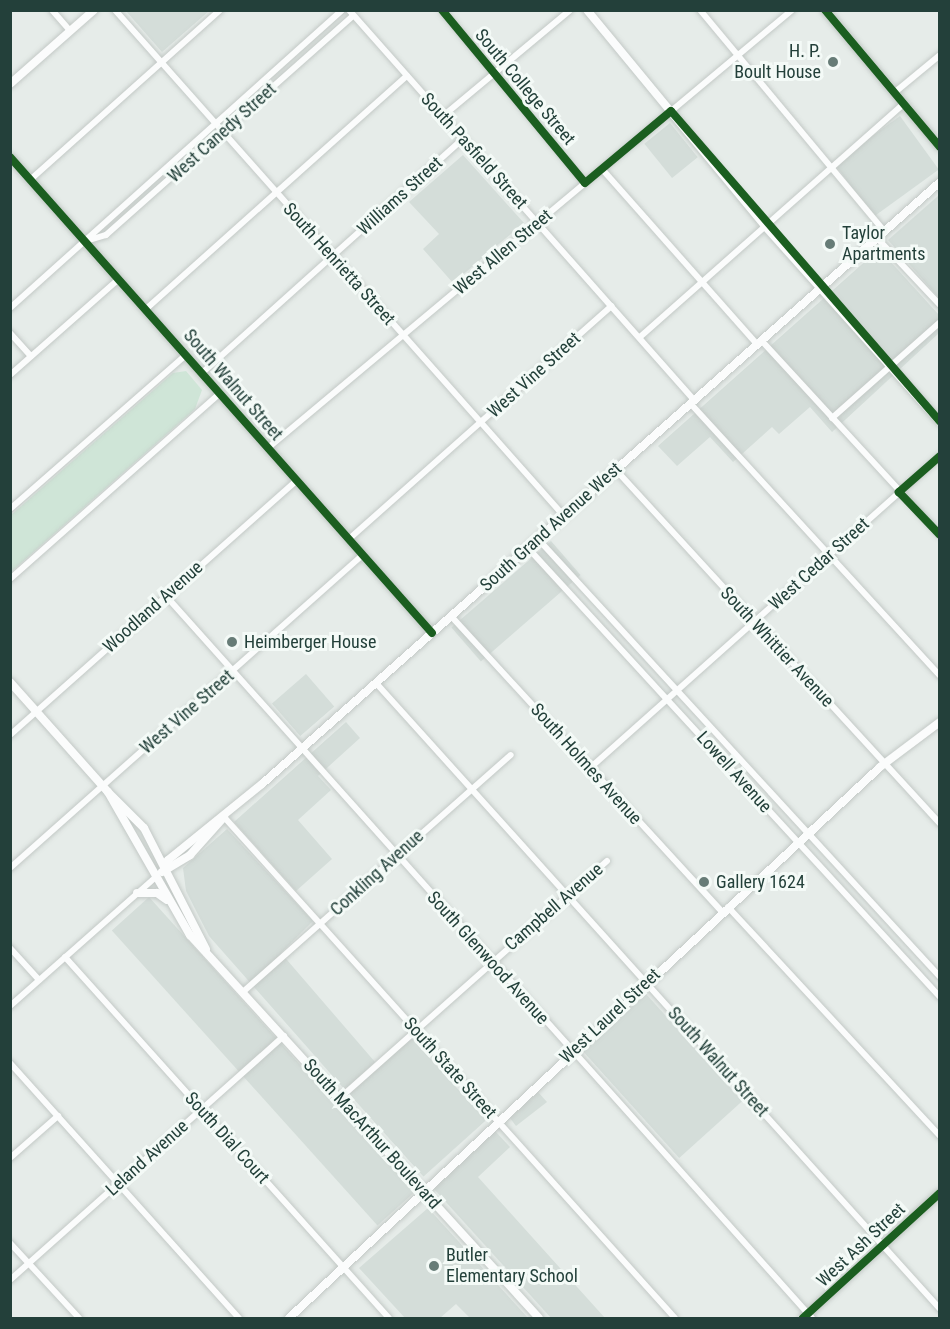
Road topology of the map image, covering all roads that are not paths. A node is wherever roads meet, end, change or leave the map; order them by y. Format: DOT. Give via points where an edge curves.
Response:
graph roads {
  1 [pos="52,10"];
  2 [pos="94,10"];
  3 [pos="115,10"];
  4 [pos="220,10"];
  5 [pos="342,10"];
  6 [pos="442,10"];
  7 [pos="570,10"];
  8 [pos="587,10"];
  9 [pos="700,10"];
  10 [pos="792,10"];
  11 [pos="825,10"];
  12 [pos="351,13"];
  13 [pos="70,31"];
  14 [pos="939,55"];
  15 [pos="738,56"];
  16 [pos="161,62"];
  17 [pos="494,74"];
  18 [pos="407,76"];
  19 [pos="10,84"];
  20 [pos="894,93"];
  21 [pos="903,104"];
  22 [pos="671,111"];
  23 [pos="443,116"];
  24 [pos="215,124"];
  25 [pos="222,132"];
  26 [pos="464,139"];
  27 [pos="939,147"];
  28 [pos="10,157"];
  29 [pos="831,168"];
  30 [pos="602,170"];
  31 [pos="30,180"];
  32 [pos="939,182"];
  33 [pos="585,183"];
  34 [pos="276,193"];
  35 [pos="538,223"];
  36 [pos="765,226"];
  37 [pos="880,234"];
  38 [pos="85,241"];
  39 [pos="333,255"];
  40 [pos="119,279"];
  41 [pos="702,282"];
  42 [pos="820,289"];
  43 [pos="939,305"];
  44 [pos="612,306"];
  45 [pos="10,308"];
  46 [pos="146,309"];
  47 [pos="939,322"];
  48 [pos="10,333"];
  49 [pos="403,335"];
  50 [pos="639,337"];
  51 [pos="759,342"];
  52 [pos="186,355"];
  53 [pos="32,356"];
  54 [pos="890,367"];
  55 [pos="202,373"];
  56 [pos="10,375"];
  57 [pos="220,393"];
  58 [pos="692,401"];
  59 [pos="832,418"];
  60 [pos="939,422"];
  61 [pos="481,423"];
  62 [pos="268,448"];
  63 [pos="939,456"];
  64 [pos="616,470"];
  65 [pos="297,480"];
  66 [pos="899,492"];
  67 [pos="10,509"];
  68 [pos="564,516"];
  69 [pos="939,535"];
  70 [pos="538,538"];
  71 [pos="349,539"];
  72 [pos="528,548"];
  73 [pos="363,555"];
  74 [pos="829,555"];
  75 [pos="10,579"];
  76 [pos="166,596"];
  77 [pos="451,616"];
  78 [pos="754,622"];
  79 [pos="432,633"];
  80 [pos="233,671"];
  81 [pos="939,676"];
  82 [pos="10,682"];
  83 [pos="376,682"];
  84 [pos="677,690"];
  85 [pos="667,699"];
  86 [pos="36,712"];
  87 [pos="939,722"];
  88 [pos="10,735"];
  89 [pos="301,749"];
  90 [pos="511,755"];
  91 [pos="884,763"];
  92 [pos="590,768"];
  93 [pos="105,789"];
  94 [pos="473,789"];
  95 [pos="224,817"];
  96 [pos="939,824"];
  97 [pos="808,833"];
  98 [pos="152,842"];
  99 [pos="189,842"];
  100 [pos="798,843"];
  101 [pos="396,856"];
  102 [pos="607,861"];
  103 [pos="10,868"];
  104 [pos="166,869"];
  105 [pos="157,876"];
  106 [pos="137,893"];
  107 [pos="568,895"];
  108 [pos="168,901"];
  109 [pos="725,910"];
  110 [pos="321,924"];
  111 [pos="10,948"];
  112 [pos="206,949"];
  113 [pos="65,957"];
  114 [pos="492,962"];
  115 [pos="931,967"];
  116 [pos="920,976"];
  117 [pos="939,976"];
  118 [pos="39,980"];
  119 [pos="646,982"];
  120 [pos="244,991"];
  121 [pos="939,997"];
  122 [pos="10,1006"];
  123 [pos="416,1029"];
  124 [pos="284,1036"];
  125 [pos="572,1051"];
  126 [pos="10,1063"];
  127 [pos="340,1098"];
  128 [pos="201,1110"];
  129 [pos="58,1116"];
  130 [pos="497,1120"];
  131 [pos="939,1136"];
  132 [pos="10,1158"];
  133 [pos="118,1184"];
  134 [pos="424,1191"];
  135 [pos="939,1193"];
  136 [pos="10,1243"];
  137 [pos="882,1245"];
  138 [pos="29,1263"];
  139 [pos="345,1269"];
  140 [pos="10,1280"];
  141 [pos="939,1309"];
  142 [pos="808,1317"];
  143 [pos="79,1318"];
  144 [pos="239,1318"];
  145 [pos="289,1318"];
  146 [pos="389,1318"];
  147 [pos="539,1318"];
  148 [pos="675,1318"];
  1 -- 13 [label="street"];
  2 -- 13 [label="main road"];
  3 -- 16 [label="street, South Henrietta Street"];
  4 -- 16 [label="street"];
  5 -- 24 [label="street, West Canedy Street"];
  6 -- 17 [label="street, South College Street"];
  7 -- 17 [label="street"];
  8 -- 22 [label="main road"];
  9 -- 15 [label="street"];
  10 -- 15 [label="street, West Allen Street"];
  11 -- 20 [label="main road"];
  12 -- 18 [label="street, South Pasfield Street"];
  12 -- 25 [label="street, West Canedy Street"];
  13 -- 19 [label="main road"];
  14 -- 20 [label="street"];
  15 -- 22 [label="street, West Allen Street"];
  15 -- 29 [label="street"];
  16 -- 24 [label="street, South Henrietta Street"];
  16 -- 31 [label="street"];
  17 -- 23 [label="street"];
  17 -- 33 [label="street, South College Street"];
  18 -- 23 [label="street, South Pasfield Street"];
  18 -- 34 [label="street"];
  20 -- 21 [label="main road"];
  21 -- 27 [label="main road"];
  21 -- 29 [label="street"];
  22 -- 30 [label="street, West Allen Street"];
  22 -- 36 [label="main road"];
  23 -- 26 [label="street, South Pasfield Street"];
  24 -- 25 [label="street, South Henrietta Street"];
  24 -- 38 [label="street, West Canedy Street"];
  25 -- 34 [label="street, South Henrietta Street"];
  25 -- 38 [label="street, West Canedy Street" via="106,235"];
  26 -- 35 [label="street, South Pasfield Street"];
  26 -- 39 [label="street, Williams Street"];
  28 -- 31 [label="main road, South Walnut Street"];
  29 -- 36 [label="street"];
  29 -- 37 [label="street"];
  30 -- 33 [label="street, West Allen Street"];
  30 -- 41 [label="street"];
  31 -- 38 [label="main road, South Walnut Street"];
  32 -- 37 [label="main road, South Grand Avenue West"];
  33 -- 35 [label="street, West Allen Street"];
  34 -- 39 [label="street, South Henrietta Street"];
  34 -- 46 [label="street"];
  35 -- 44 [label="street, South Pasfield Street"];
  35 -- 49 [label="street, West Allen Street"];
  36 -- 41 [label="street"];
  36 -- 42 [label="main road"];
  37 -- 42 [label="main road, South Grand Avenue West"];
  37 -- 43 [label="street"];
  38 -- 40 [label="main road, South Walnut Street"];
  38 -- 45 [label="street, West Canedy Street"];
  39 -- 49 [label="street, South Henrietta Street"];
  39 -- 55 [label="street, Williams Street"];
  40 -- 46 [label="main road, South Walnut Street"];
  40 -- 53 [label="street"];
  41 -- 50 [label="street"];
  41 -- 51 [label="street"];
  42 -- 51 [label="main road, South Grand Avenue West"];
  42 -- 54 [label="main road"];
  44 -- 50 [label="street, South Pasfield Street"];
  44 -- 61 [label="street, West Vine Street"];
  46 -- 52 [label="main road, South Walnut Street"];
  47 -- 54 [label="street"];
  48 -- 53 [label="street"];
  49 -- 61 [label="street, South Henrietta Street"];
  49 -- 62 [label="street, West Allen Street"];
  50 -- 58 [label="street, South Pasfield Street"];
  51 -- 58 [label="main road, South Grand Avenue West"];
  51 -- 59 [label="street"];
  52 -- 55 [label="main road, South Walnut Street"];
  52 -- 67 [label="street"];
  53 -- 56 [label="street"];
  54 -- 59 [label="street"];
  54 -- 60 [label="main road"];
  55 -- 57 [label="main road, South Walnut Street"];
  57 -- 62 [label="main road, South Walnut Street"];
  57 -- 75 [label="street"];
  58 -- 64 [label="main road, South Grand Avenue West"];
  58 -- 74 [label="street, South Pasfield Street"];
  59 -- 66 [label="street"];
  61 -- 68 [label="street, South Henrietta Street"];
  61 -- 71 [label="street, West Vine Street"];
  62 -- 65 [label="main road, South Walnut Street"];
  63 -- 66 [label="street, West Cedar Street"];
  64 -- 68 [label="main road, South Grand Avenue West"];
  64 -- 78 [label="street, South Whittier Avenue"];
  65 -- 71 [label="main road, South Walnut Street"];
  65 -- 76 [label="street, Woodland Avenue"];
  66 -- 69 [label="street"];
  66 -- 74 [label="street, West Cedar Street"];
  68 -- 70 [label="main road, South Grand Avenue West"];
  70 -- 72 [label="main road, South Grand Avenue West"];
  70 -- 84 [label="street, Lowell Avenue"];
  71 -- 73 [label="main road, South Walnut Street"];
  72 -- 77 [label="main road, South Grand Avenue West"];
  72 -- 85 [label="street, Lowell Avenue"];
  73 -- 79 [label="main road, South Walnut Street"];
  73 -- 80 [label="street, West Vine Street"];
  74 -- 78 [label="street, West Cedar Street"];
  74 -- 81 [label="street, South Pasfield Street"];
  76 -- 80 [label="street, South Glenwood Avenue"];
  76 -- 86 [label="street, Woodland Avenue"];
  77 -- 79 [label="main road, South Grand Avenue West"];
  77 -- 92 [label="street, South Holmes Avenue"];
  78 -- 84 [label="street, West Cedar Street"];
  78 -- 91 [label="street, South Whittier Avenue"];
  79 -- 83 [label="main road, South Grand Avenue West"];
  80 -- 89 [label="street, South Glenwood Avenue"];
  80 -- 93 [label="street, West Vine Street"];
  82 -- 86 [label="main road, South MacArthur Boulevard"];
  83 -- 89 [label="main road, South Grand Avenue West"];
  83 -- 94 [label="street, South Walnut Street"];
  84 -- 85 [label="street, West Cedar Street"];
  84 -- 97 [label="street, Lowell Avenue"];
  85 -- 92 [label="street, West Cedar Street"];
  85 -- 100 [label="street, Lowell Avenue"];
  86 -- 88 [label="street, Woodland Avenue"];
  86 -- 93 [label="main road, South MacArthur Boulevard"];
  87 -- 91 [label="main road, West Laurel Street"];
  89 -- 95 [label="main road, South Grand Avenue West"];
  89 -- 101 [label="street, South Glenwood Avenue"];
  90 -- 94 [label="street, Conkling Avenue"];
  91 -- 96 [label="street, South Whittier Avenue"];
  91 -- 97 [label="main road, West Laurel Street"];
  92 -- 109 [label="street, South Holmes Avenue"];
  93 -- 98 [label="main road, South MacArthur Boulevard" via="134,815"];
  93 -- 103 [label="street, West Vine Street"];
  93 -- 105 [label="main road, South MacArthur Boulevard"];
  94 -- 101 [label="street, Conkling Avenue"];
  94 -- 107 [label="street, South Walnut Street"];
  95 -- 99 [label="main road, South Grand Avenue West"];
  95 -- 104 [label="main road, South Grand Avenue West" via="190,855"];
  95 -- 110 [label="street, South State Street"];
  97 -- 100 [label="main road, West Laurel Street"];
  97 -- 115 [label="street, Lowell Avenue"];
  98 -- 99 [label="main road" via="166,851"];
  98 -- 104 [label="main road, South MacArthur Boulevard"];
  99 -- 104 [label="main road, South Grand Avenue West"];
  100 -- 109 [label="main road, West Laurel Street"];
  100 -- 116 [label="street, Lowell Avenue"];
  101 -- 110 [label="street, Conkling Avenue"];
  101 -- 114 [label="street, South Glenwood Avenue"];
  102 -- 107 [label="street, Campbell Avenue"];
  104 -- 105 [label="main road, South Grand Avenue West"];
  104 -- 112 [label="main road, South MacArthur Boulevard"];
  105 -- 106 [label="street, South Grand Avenue West"];
  105 -- 108 [label="main road, South MacArthur Boulevard"];
  106 -- 108 [label="main road" via="157,893"];
  106 -- 113 [label="street, South Grand Avenue West"];
  107 -- 114 [label="street, Campbell Avenue"];
  107 -- 119 [label="street, South Walnut Street"];
  108 -- 112 [label="main road, South MacArthur Boulevard"];
  109 -- 119 [label="main road, West Laurel Street"];
  109 -- 131 [label="street, South Holmes Avenue"];
  110 -- 120 [label="street, Conkling Avenue"];
  110 -- 123 [label="street, South State Street"];
  111 -- 118 [label="street"];
  112 -- 120 [label="main road, South MacArthur Boulevard"];
  113 -- 118 [label="street, South Grand Avenue West"];
  113 -- 128 [label="street, South Dial Court"];
  114 -- 123 [label="street, Campbell Avenue"];
  114 -- 125 [label="street, South Glenwood Avenue"];
  115 -- 116 [label="street"];
  115 -- 117 [label="street, Lowell Avenue"];
  116 -- 121 [label="street, Lowell Avenue"];
  118 -- 122 [label="street, South Grand Avenue West"];
  119 -- 125 [label="main road, West Laurel Street"];
  119 -- 137 [label="street, South Walnut Street"];
  120 -- 124 [label="main road, South MacArthur Boulevard"];
  123 -- 127 [label="street, Campbell Avenue"];
  123 -- 130 [label="street, South State Street"];
  124 -- 127 [label="main road, South MacArthur Boulevard"];
  124 -- 128 [label="street, Leland Avenue"];
  125 -- 130 [label="main road, West Laurel Street"];
  125 -- 142 [label="street, South Glenwood Avenue"];
  126 -- 129 [label="street"];
  127 -- 134 [label="main road, South MacArthur Boulevard"];
  128 -- 133 [label="street, Leland Avenue"];
  128 -- 139 [label="street, South Dial Court"];
  129 -- 132 [label="street"];
  129 -- 133 [label="street"];
  130 -- 134 [label="main road, West Laurel Street"];
  130 -- 148 [label="street, South State Street"];
  133 -- 138 [label="street, Leland Avenue"];
  133 -- 144 [label="street"];
  134 -- 139 [label="main road, West Laurel Street"];
  134 -- 147 [label="main road, South MacArthur Boulevard"];
  135 -- 137 [label="main road, West Ash Street"];
  136 -- 138 [label="street"];
  137 -- 141 [label="street, South Walnut Street"];
  137 -- 142 [label="main road, West Ash Street"];
  138 -- 140 [label="street, Leland Avenue"];
  138 -- 143 [label="street"];
  139 -- 145 [label="main road, West Laurel Street"];
  139 -- 146 [label="street, South Dial Court"];
}
